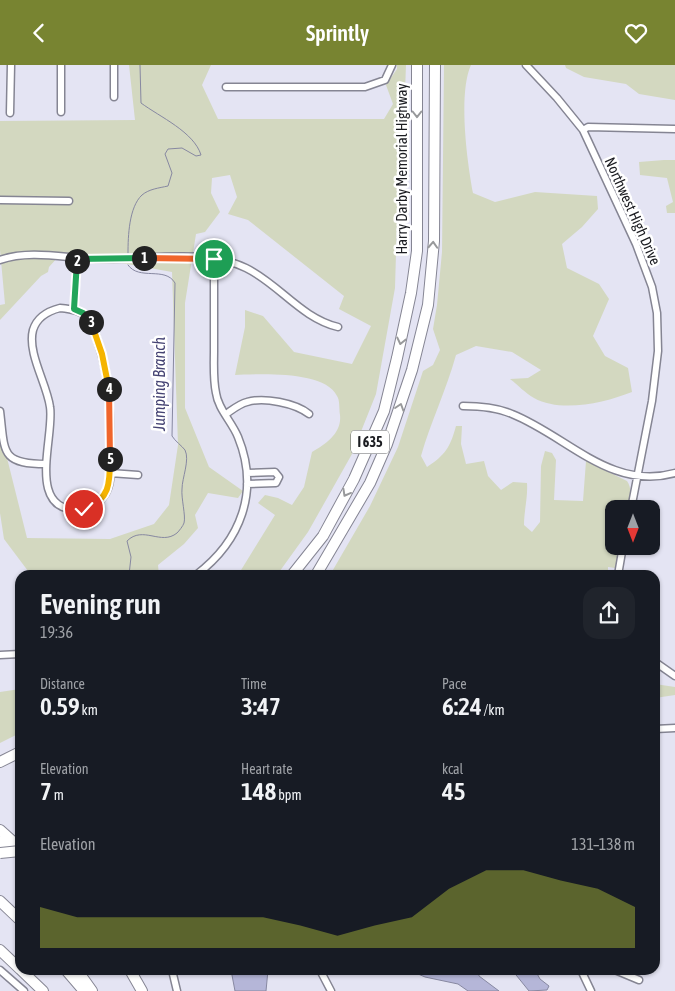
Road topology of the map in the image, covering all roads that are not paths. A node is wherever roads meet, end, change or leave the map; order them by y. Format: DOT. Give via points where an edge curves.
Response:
graph roads {
  1 [pos="11,65"];
  2 [pos="61,65"];
  3 [pos="114,65"];
  4 [pos="392,65"];
  5 [pos="417,65"];
  6 [pos="434,65"];
  7 [pos="526,65"];
  8 [pos="226,87"];
  9 [pos="114,97"];
  10 [pos="61,112"];
  11 [pos="10,113"];
  12 [pos="675,129"];
  13 [pos="583,130"];
  14 [pos="0,200"];
  15 [pos="69,201"];
  16 [pos="77,259"];
  17 [pos="214,259"];
  18 [pos="0,260"];
  19 [pos="74,309"];
  20 [pos="338,327"];
  21 [pos="463,406"];
  22 [pos="0,411"];
  23 [pos="226,414"];
  24 [pos="309,414"];
  25 [pos="46,464"];
  26 [pos="110,473"];
  27 [pos="247,473"];
  28 [pos="675,473"];
  29 [pos="138,475"];
  30 [pos="637,477"];
  31 [pos="247,483"];
  32 [pos="633,500"];
  33 [pos="621,555"];
  34 [pos="202,570"];
  35 [pos="296,570"];
  36 [pos="319,570"];
  37 [pos="619,570"];
  38 [pos="15,654"];
  39 [pos="0,655"];
  40 [pos="660,666"];
  41 [pos="675,676"];
  42 [pos="675,728"];
  43 [pos="660,729"];
  44 [pos="15,754"];
  45 [pos="0,762"];
  46 [pos="0,830"];
  47 [pos="0,842"];
  48 [pos="15,846"];
  49 [pos="15,849"];
  50 [pos="15,852"];
  51 [pos="0,853"];
  52 [pos="0,901"];
  53 [pos="15,915"];
  54 [pos="0,950"];
  55 [pos="15,964"];
  56 [pos="0,970"];
  57 [pos="27,975"];
  58 [pos="70,975"];
  59 [pos="81,975"];
  60 [pos="134,975"];
  61 [pos="173,975"];
  62 [pos="323,975"];
  63 [pos="583,975"];
  64 [pos="628,975"];
  65 [pos="640,980"];
  66 [pos="24,991"];
  67 [pos="43,991"];
  68 [pos="84,991"];
  69 [pos="92,991"];
  70 [pos="142,991"];
  71 [pos="177,991"];
  72 [pos="331,991"];
  73 [pos="591,991"];
  1 -- 11 [label="street"];
  2 -- 10 [label="street"];
  3 -- 9 [label="street"];
  4 -- 8 [label="street" via="387,78 380,84 356,88"];
  5 -- 35 [label="highway, Harry Darby Memorial Highway / I 635, one-way" via="417,251 411,293 386,403 354,479 323,535"];
  36 -- 6 [label="highway, I 635, one-way" via="370,483 387,444 412,369 428,305 434,241"];
  7 -- 13 [label="street, Northwest High Drive"];
  12 -- 13 [label="street" via="588,127"];
  13 -- 30 [label="street, Northwest High Drive" via="639,252 655,304 658,351"];
  14 -- 15 [label="street"];
  16 -- 17 [label="street"];
  16 -- 18 [label="street" via="26,254"];
  16 -- 19 [label="street"];
  17 -- 20 [label="street" via="252,271 314,319"];
  17 -- 23 [label="street" via="215,388"];
  19 -- 25 [label="street" via="60,308 44,314 32,333 32,344 50,406"];
  19 -- 26 [label="street" via="90,321 107,373"];
  21 -- 30 [label="street" via="488,407 510,413 600,465"];
  22 -- 25 [label="street" via="1,441 6,453 17,462"];
  23 -- 24 [label="street" via="244,403 257,400 301,407"];
  23 -- 27 [label="street" via="240,442"];
  25 -- 26 [label="street" via="46,483 54,499 60,505 74,509 94,505 100,500 109,485"];
  26 -- 29 [label="street"];
  27 -- 31 [label="street"];
  27 -- 31 [label="street" via="276,472 279,477 276,483"];
  28 -- 30 [label="street"];
  30 -- 32 [label="street, Northwest High Drive"];
  31 -- 34 [label="street" via="243,510 233,535 219,556"];
  33 -- 37 [label="street"];
  38 -- 39 [label="street"];
  40 -- 41 [label="street"];
  42 -- 43 [label="street"];
  44 -- 45 [label="highway"];
  46 -- 48 [label="highway"];
  47 -- 49 [label="highway"];
  50 -- 51 [label="highway, bridge"];
  52 -- 53 [label="highway"];
  54 -- 55 [label="highway"];
  56 -- 66 [label="street"];
  57 -- 67 [label="highway"];
  58 -- 68 [label="highway"];
  59 -- 69 [label="highway"];
  60 -- 70 [label="highway"];
  61 -- 71 [label="street"];
  62 -- 72 [label="street"];
  63 -- 73 [label="street"];
  64 -- 65 [label="street"];
}
